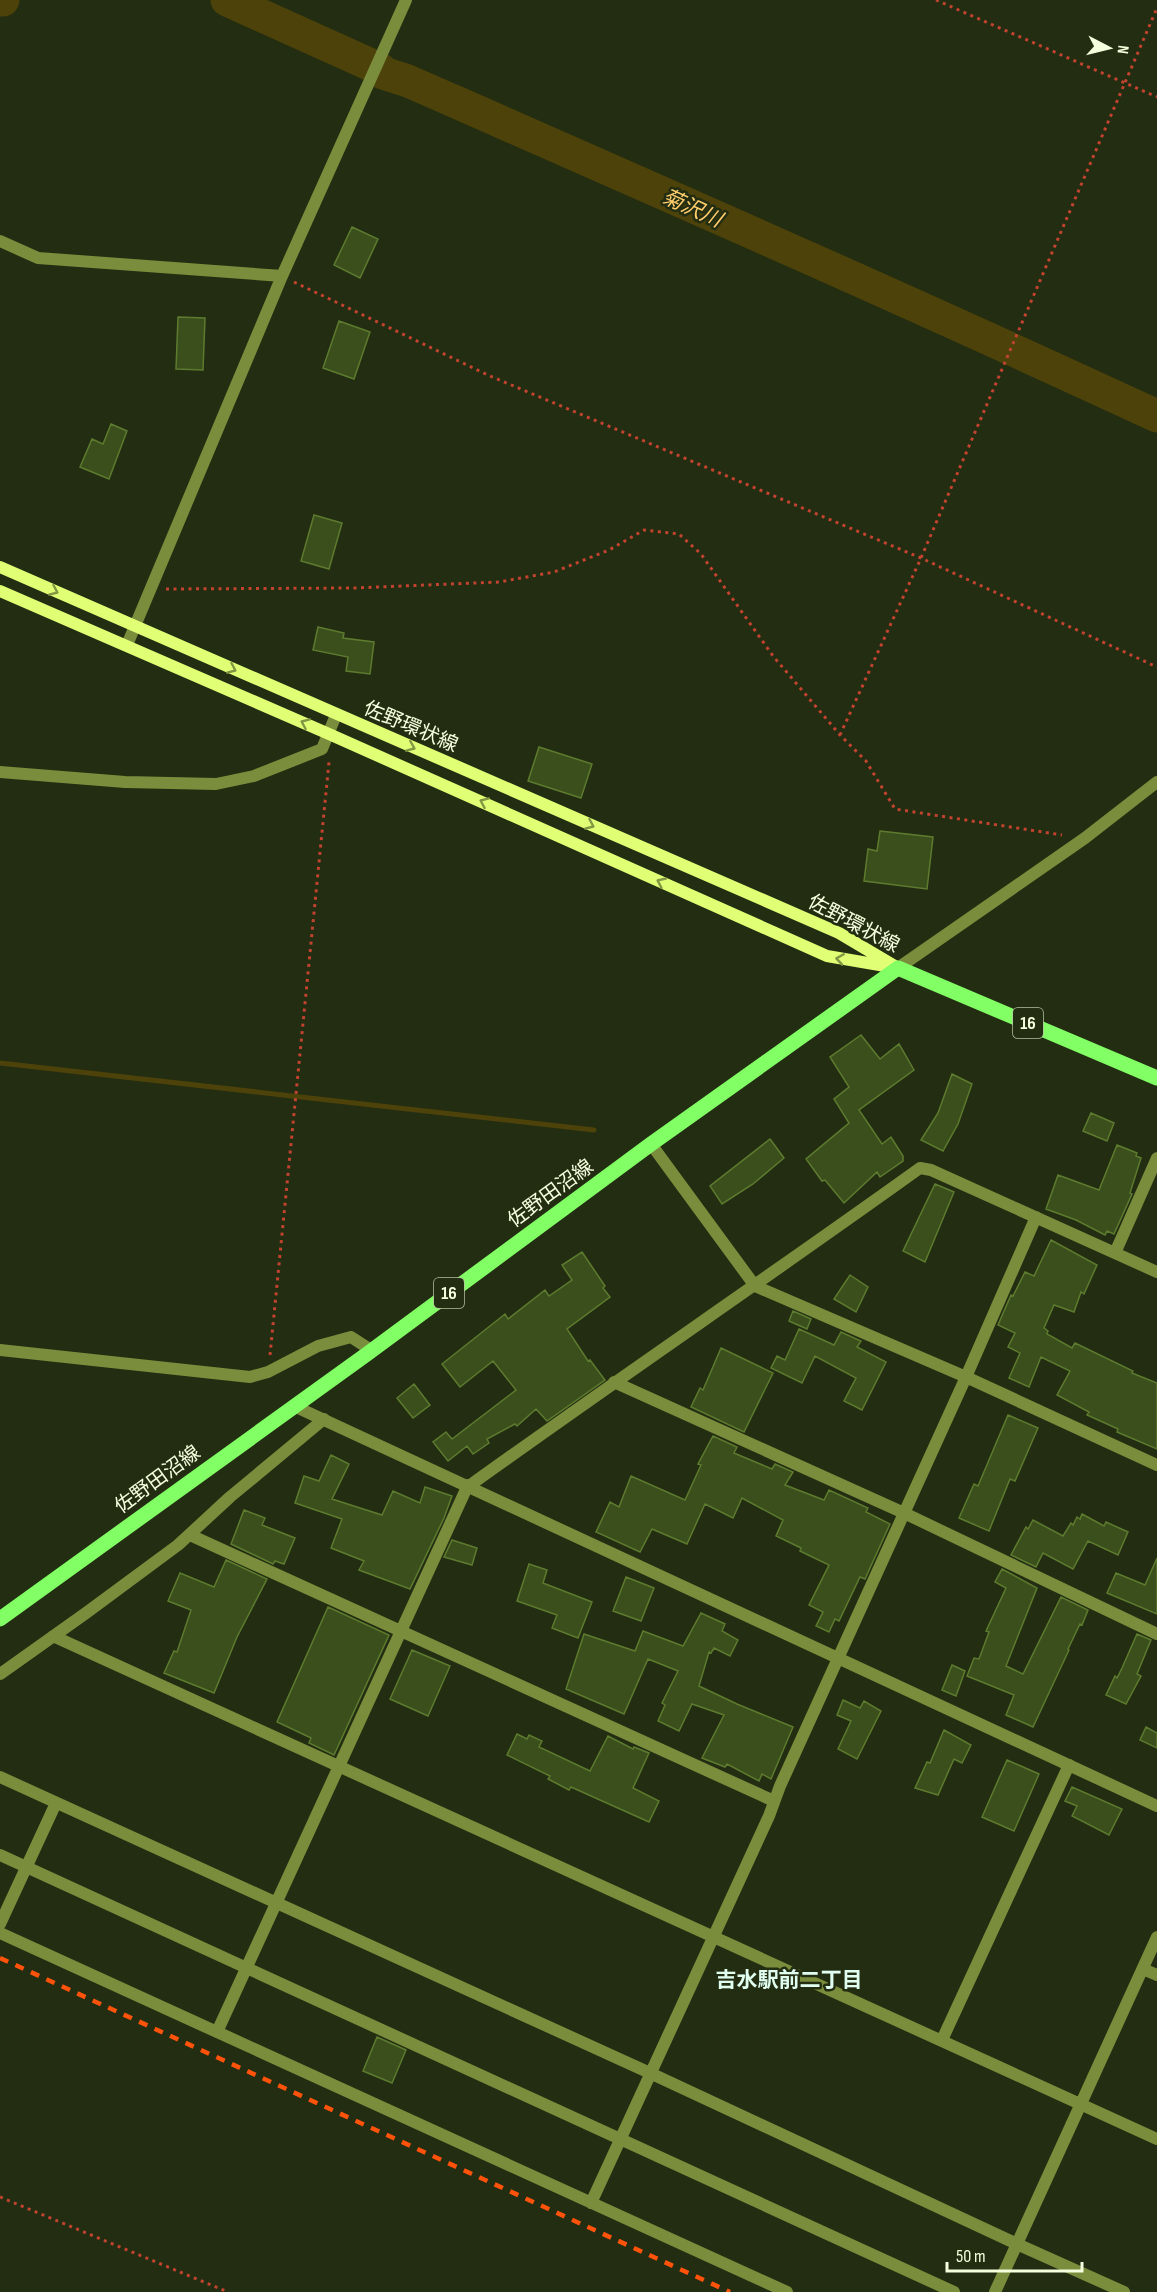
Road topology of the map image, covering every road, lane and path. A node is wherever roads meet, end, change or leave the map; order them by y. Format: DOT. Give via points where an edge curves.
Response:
graph roads {
  1 [pos="406,0"];
  2 [pos="936,0"];
  3 [pos="1157,8"];
  4 [pos="1124,83"];
  5 [pos="1157,98"];
  6 [pos="0,241"];
  7 [pos="282,276"];
  8 [pos="921,558"];
  9 [pos="0,567"];
  10 [pos="152,589"];
  11 [pos="0,591"];
  12 [pos="135,627"];
  13 [pos="127,645"];
  14 [pos="1157,667"];
  15 [pos="336,715"];
  16 [pos="329,734"];
  17 [pos="840,735"];
  18 [pos="322,749"];
  19 [pos="0,772"];
  20 [pos="1157,782"];
  21 [pos="1085,838"];
  22 [pos="898,968"];
  23 [pos="1157,1078"];
  24 [pos="651,1144"];
  25 [pos="1157,1158"];
  26 [pos="1036,1217"];
  27 [pos="1115,1253"];
  28 [pos="1157,1272"];
  29 [pos="755,1286"];
  30 [pos="0,1350"];
  31 [pos="371,1350"];
  32 [pos="268,1372"];
  33 [pos="966,1377"];
  34 [pos="614,1382"];
  35 [pos="294,1406"];
  36 [pos="324,1419"];
  37 [pos="1157,1465"];
  38 [pos="468,1485"];
  39 [pos="904,1513"];
  40 [pos="190,1535"];
  41 [pos="0,1619"];
  42 [pos="401,1631"];
  43 [pos="1157,1634"];
  44 [pos="53,1636"];
  45 [pos="838,1659"];
  46 [pos="0,1674"];
  47 [pos="1069,1765"];
  48 [pos="339,1766"];
  49 [pos="0,1777"];
  50 [pos="774,1801"];
  51 [pos="56,1803"];
  52 [pos="1157,1806"];
  53 [pos="0,1855"];
  54 [pos="26,1867"];
  55 [pos="276,1903"];
  56 [pos="0,1924"];
  57 [pos="0,1933"];
  58 [pos="713,1936"];
  59 [pos="1157,1937"];
  60 [pos="246,1967"];
  61 [pos="1143,1969"];
  62 [pos="1157,1975"];
  63 [pos="216,2032"];
  64 [pos="942,2040"];
  65 [pos="650,2073"];
  66 [pos="1080,2103"];
  67 [pos="621,2138"];
  68 [pos="1157,2139"];
  69 [pos="0,2197"];
  70 [pos="591,2203"];
  71 [pos="1017,2244"];
  72 [pos="228,2292"];
  73 [pos="787,2292"];
  74 [pos="954,2292"];
  75 [pos="995,2292"];
  76 [pos="1124,2292"];
  1 -- 7 [label="street"];
  2 -- 4 [label="path"];
  3 -- 4 [label="path"];
  4 -- 5 [label="path"];
  4 -- 8 [label="path"];
  6 -- 7 [label="street" via="38,258"];
  7 -- 8 [label="path" via="490,376"];
  7 -- 10 [label="street"];
  8 -- 14 [label="path"];
  8 -- 17 [label="path"];
  9 -- 12 [label="main road, 佐野環状線, one-way"];
  10 -- 12 [label="street"];
  10 -- 17 [label="path" via="499,582 554,572 609,550 644,530 679,534 701,554 773,656"];
  11 -- 13 [label="main road, 佐野環状線"];
  12 -- 13 [label="street"];
  12 -- 15 [label="main road, 佐野環状線, one-way"];
  16 -- 13 [label="main road, 佐野環状線, one-way"];
  15 -- 16 [label="street"];
  15 -- 22 [label="main road, 佐野環状線, one-way" via="839,933"];
  16 -- 18 [label="street"];
  22 -- 16 [label="main road, 佐野環状線, one-way" via="827,956"];
  17 -- 21 [label="path" via="866,761 896,809"];
  18 -- 19 [label="street" via="254,776 216,784 125,782"];
  18 -- 32 [label="path" via="330,764"];
  20 -- 21 [label="street"];
  21 -- 22 [label="street"];
  22 -- 23 [label="main road, 16"];
  22 -- 24 [label="main road, 佐野田沼線 / 16"];
  24 -- 29 [label="street"];
  24 -- 31 [label="main road, 佐野田沼線 / 16"];
  25 -- 27 [label="street"];
  26 -- 27 [label="street"];
  26 -- 29 [label="street" via="920,1167"];
  26 -- 33 [label="street"];
  27 -- 28 [label="street"];
  29 -- 33 [label="street"];
  29 -- 34 [label="street"];
  30 -- 32 [label="street" via="250,1377"];
  31 -- 32 [label="street" via="351,1336 318,1346"];
  31 -- 35 [label="main road, 佐野田沼線 / 16"];
  33 -- 37 [label="street"];
  33 -- 39 [label="street"];
  34 -- 38 [label="street"];
  34 -- 39 [label="street"];
  35 -- 36 [label="street"];
  35 -- 41 [label="main road, 佐野田沼線 / 16"];
  36 -- 38 [label="street"];
  36 -- 40 [label="street"];
  38 -- 42 [label="street"];
  38 -- 45 [label="street"];
  39 -- 43 [label="street"];
  39 -- 45 [label="street"];
  40 -- 42 [label="street"];
  40 -- 44 [label="street"];
  42 -- 48 [label="street"];
  42 -- 50 [label="street"];
  44 -- 46 [label="street"];
  44 -- 48 [label="street"];
  45 -- 47 [label="street"];
  45 -- 50 [label="street"];
  47 -- 52 [label="street"];
  47 -- 64 [label="street"];
  48 -- 55 [label="street"];
  48 -- 58 [label="street"];
  49 -- 51 [label="street"];
  50 -- 58 [label="street"];
  51 -- 54 [label="street"];
  51 -- 55 [label="street"];
  53 -- 54 [label="street"];
  54 -- 56 [label="street"];
  54 -- 60 [label="street"];
  55 -- 60 [label="street"];
  55 -- 65 [label="street"];
  57 -- 63 [label="street"];
  58 -- 64 [label="street"];
  58 -- 65 [label="street"];
  59 -- 61 [label="street"];
  60 -- 63 [label="street"];
  60 -- 67 [label="street"];
  61 -- 62 [label="street"];
  61 -- 66 [label="street"];
  63 -- 70 [label="street"];
  64 -- 66 [label="street"];
  65 -- 67 [label="street"];
  65 -- 71 [label="street"];
  66 -- 68 [label="street"];
  66 -- 71 [label="street"];
  67 -- 70 [label="street"];
  67 -- 74 [label="street"];
  69 -- 72 [label="path"];
  70 -- 73 [label="street"];
  71 -- 75 [label="street"];
  71 -- 76 [label="street"];
}
